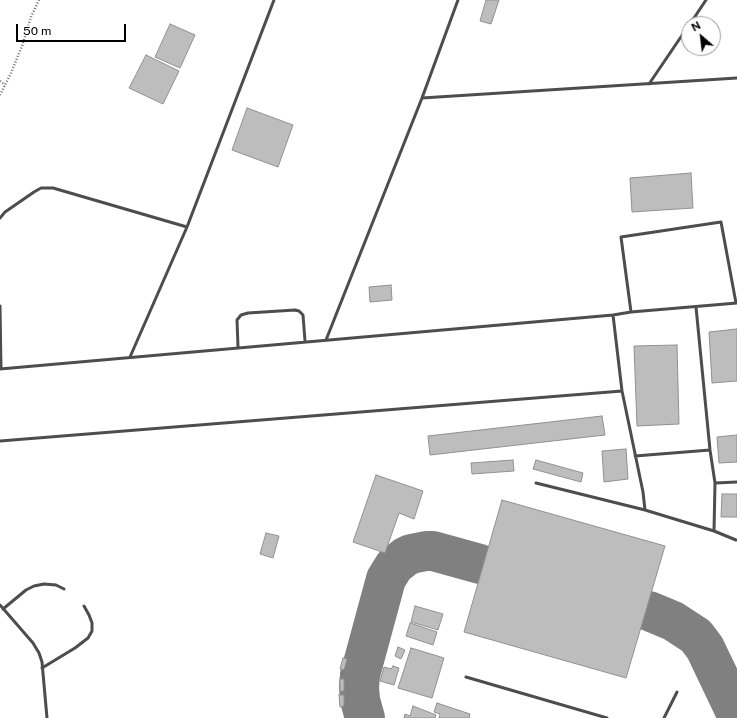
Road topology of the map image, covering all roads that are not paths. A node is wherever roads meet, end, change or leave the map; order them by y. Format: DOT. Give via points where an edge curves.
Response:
graph roads {
  1 [pos="274,0"];
  2 [pos="458,0"];
  3 [pos="706,0"];
  4 [pos="695,16"];
  5 [pos="681,36"];
  6 [pos="737,78"];
  7 [pos="649,84"];
  8 [pos="422,98"];
  9 [pos="0,218"];
  10 [pos="187,227"];
  11 [pos="736,303"];
  12 [pos="0,306"];
  13 [pos="696,307"];
  14 [pos="631,312"];
  15 [pos="613,315"];
  16 [pos="326,340"];
  17 [pos="305,341"];
  18 [pos="238,347"];
  19 [pos="130,357"];
  20 [pos="1,369"];
  21 [pos="622,391"];
  22 [pos="0,441"];
  23 [pos="710,450"];
  24 [pos="635,456"];
  25 [pos="737,482"];
  26 [pos="536,483"];
  27 [pos="715,483"];
  28 [pos="645,510"];
  29 [pos="714,531"];
  30 [pos="736,540"];
  31 [pos="64,589"];
  32 [pos="0,605"];
  33 [pos="84,606"];
  34 [pos="3,609"];
  35 [pos="42,668"];
  36 [pos="466,677"];
  37 [pos="677,692"];
  38 [pos="47,718"];
  39 [pos="607,718"];
  40 [pos="664,718"];
  1 -- 10 [label="lane"];
  2 -- 8 [label="lane"];
  3 -- 4 [label="lane"];
  5 -- 7 [label="lane"];
  6 -- 7 [label="lane"];
  7 -- 8 [label="lane"];
  8 -- 16 [label="lane"];
  9 -- 10 [label="lane" via="41,188 53,188"];
  10 -- 19 [label="lane"];
  11 -- 13 [label="lane"];
  11 -- 14 [label="lane" via="721,222 621,237"];
  12 -- 20 [label="lane"];
  13 -- 14 [label="lane"];
  13 -- 23 [label="lane"];
  14 -- 15 [label="lane"];
  15 -- 16 [label="lane"];
  15 -- 21 [label="lane"];
  16 -- 17 [label="lane"];
  17 -- 18 [label="lane"];
  17 -- 18 [label="lane" via="303,315 300,311 248,313 241,315 237,320"];
  18 -- 19 [label="lane"];
  19 -- 20 [label="lane"];
  21 -- 22 [label="lane"];
  21 -- 24 [label="lane"];
  23 -- 24 [label="lane"];
  23 -- 27 [label="lane"];
  24 -- 28 [label="lane"];
  25 -- 27 [label="lane"];
  26 -- 28 [label="lane"];
  27 -- 29 [label="lane"];
  28 -- 29 [label="lane"];
  29 -- 30 [label="lane"];
  31 -- 34 [label="lane" via="56,585 34,586"];
  32 -- 34 [label="lane"];
  33 -- 35 [label="lane" via="92,623 92,631 88,638"];
  34 -- 35 [label="lane" via="33,643 39,653"];
  35 -- 38 [label="lane"];
  36 -- 39 [label="lane"];
  37 -- 40 [label="lane"];
}
